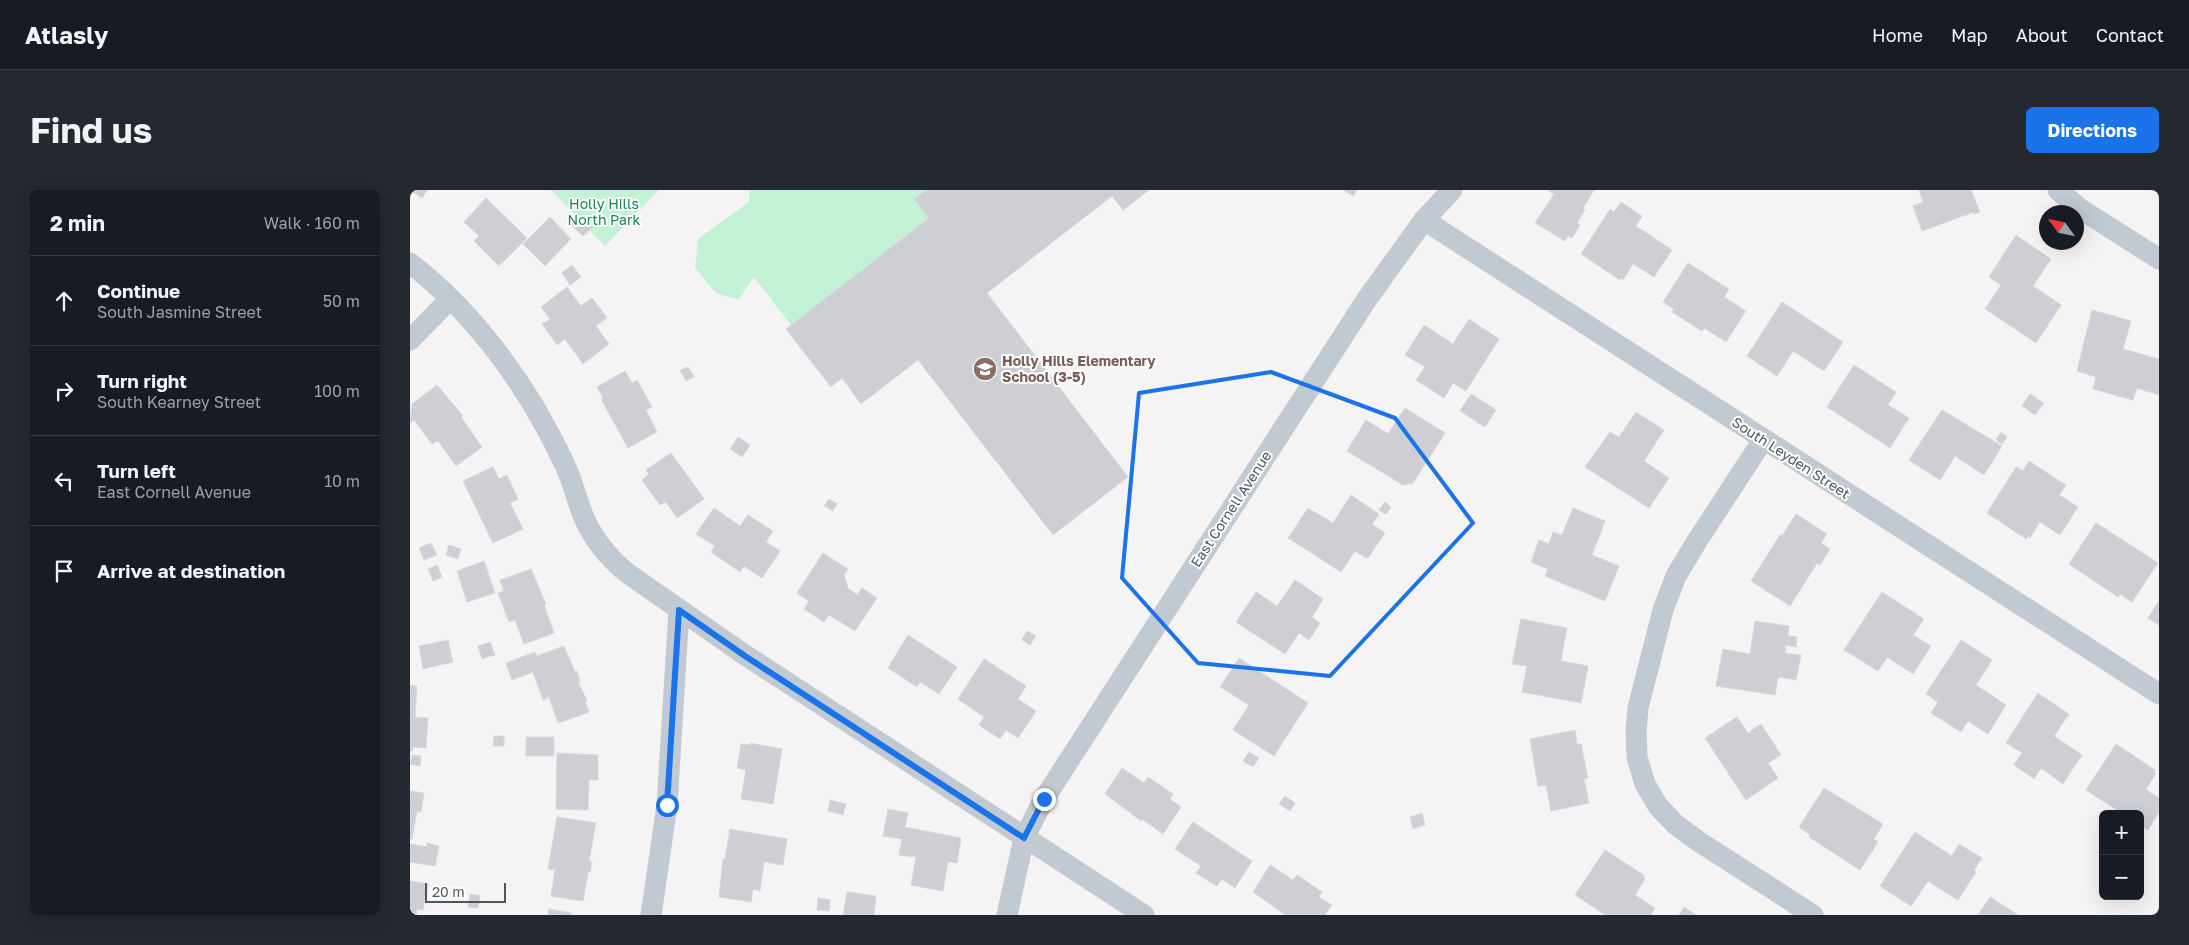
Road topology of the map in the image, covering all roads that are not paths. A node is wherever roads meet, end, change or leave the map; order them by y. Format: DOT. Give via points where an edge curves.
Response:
graph roads {
  1 [pos="1452,190"];
  2 [pos="2058,190"];
  3 [pos="1424,220"];
  4 [pos="2159,259"];
  5 [pos="410,263"];
  6 [pos="450,299"];
  7 [pos="410,340"];
  8 [pos="1763,440"];
  9 [pos="679,610"];
  10 [pos="2159,694"];
  11 [pos="1024,838"];
  12 [pos="651,915"];
  13 [pos="1006,915"];
  14 [pos="1144,915"];
  15 [pos="1813,915"];
  1 -- 3 [label="street, East Cornell Avenue"];
  2 -- 4 [label="street" via="2079,208"];
  3 -- 8 [label="street, South Leyden Street"];
  3 -- 11 [label="street, East Cornell Avenue" via="1367,299 1044,799"];
  5 -- 6 [label="street"];
  6 -- 7 [label="street"];
  6 -- 9 [label="street" via="477,329 539,414 565,465 586,521 606,553 627,573"];
  8 -- 10 [label="street, South Leyden Street"];
  8 -- 15 [label="street" via="1676,576 1663,610 1638,708 1637,757 1645,784 1658,806 1675,824"];
  9 -- 11 [label="street"];
  9 -- 12 [label="street" via="667,805"];
  11 -- 13 [label="street, East Cornell Avenue"];
  11 -- 14 [label="street"];
}
